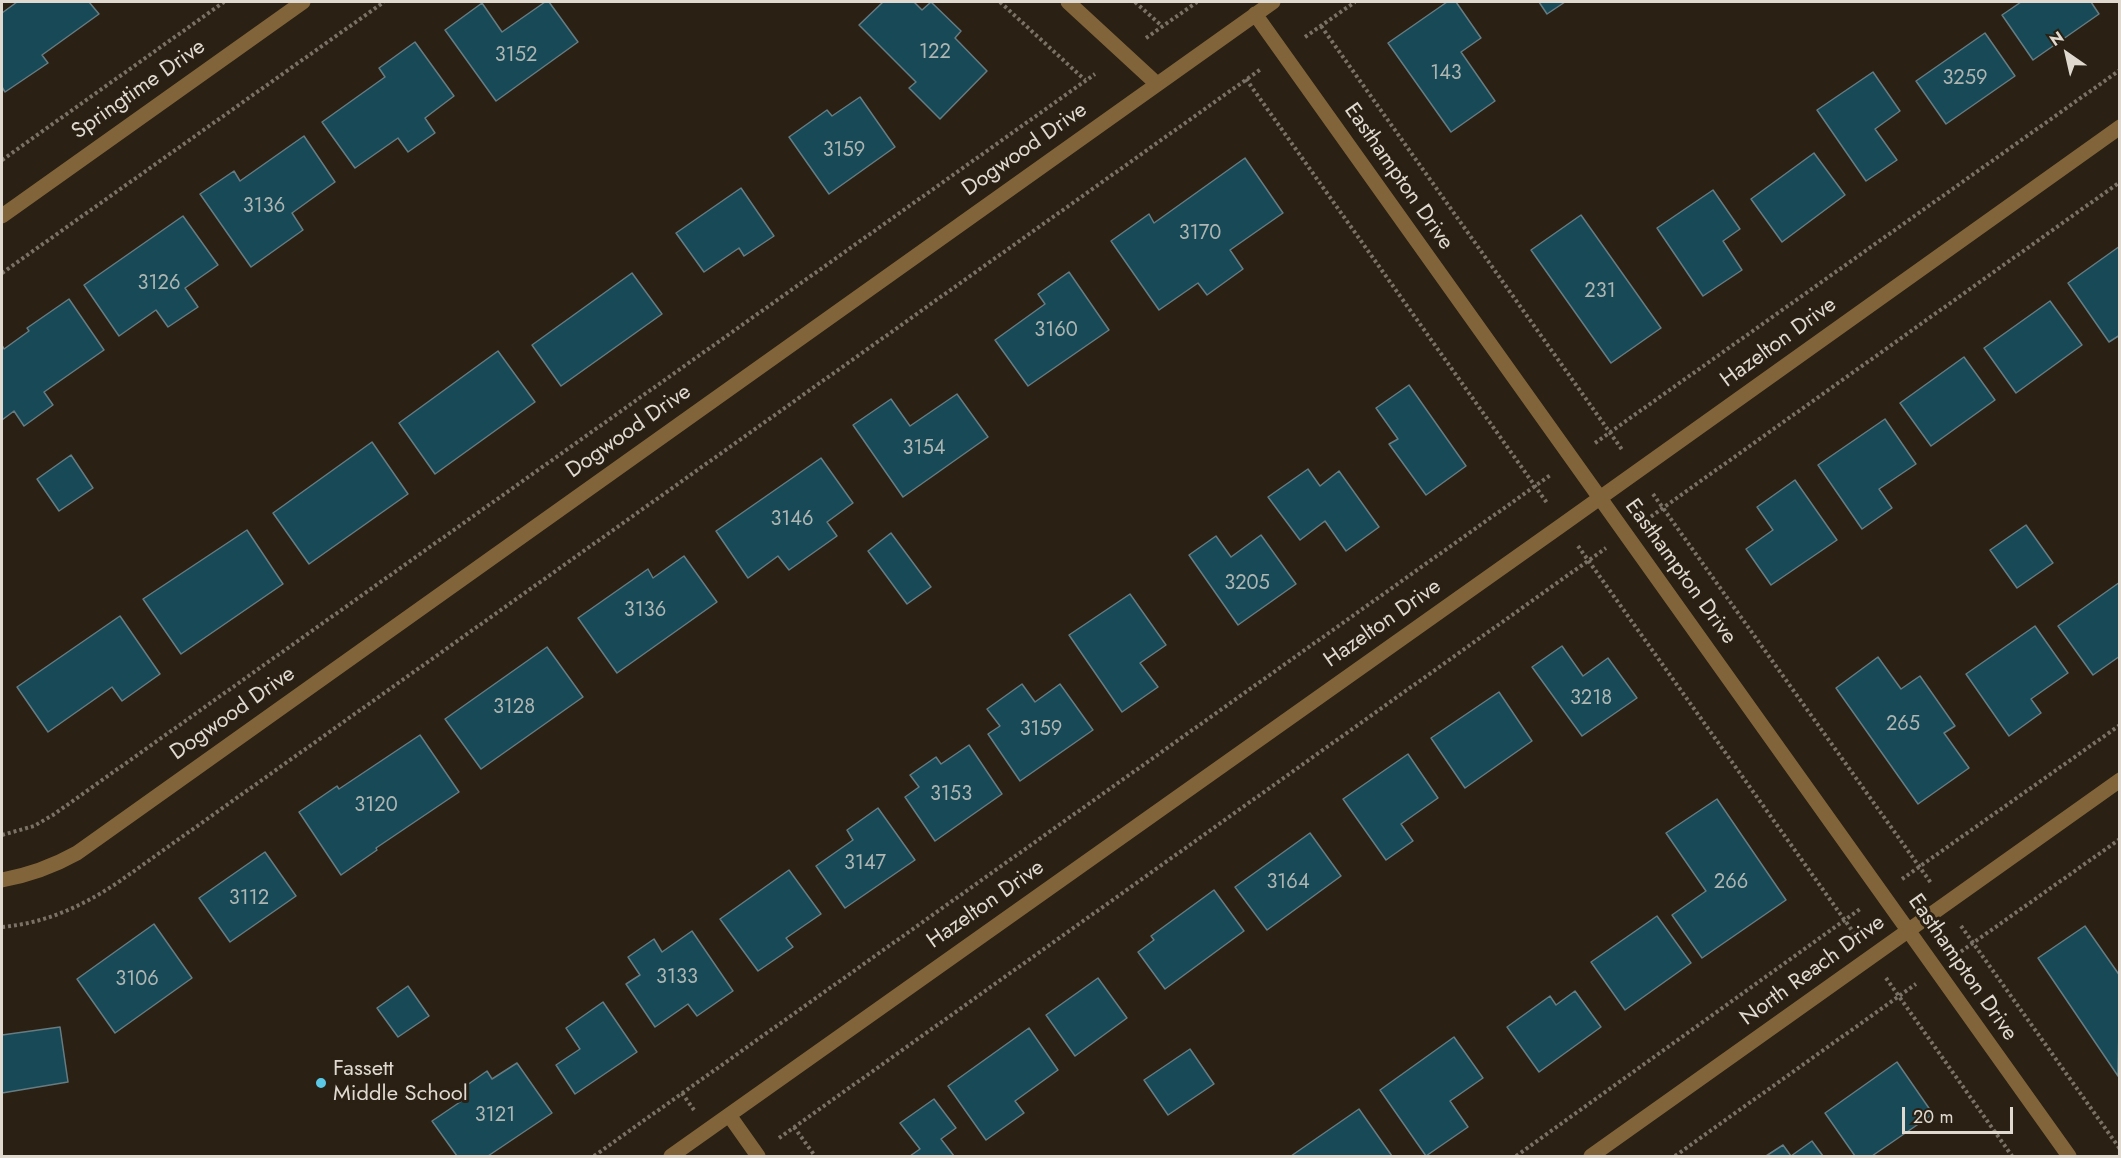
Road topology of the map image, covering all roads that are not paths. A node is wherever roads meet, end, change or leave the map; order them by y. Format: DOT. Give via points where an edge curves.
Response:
graph roads {
  1 [pos="303,2"];
  2 [pos="1068,2"];
  3 [pos="1273,2"];
  4 [pos="1255,14"];
  5 [pos="1157,84"];
  6 [pos="2120,127"];
  7 [pos="2,216"];
  8 [pos="1600,498"];
  9 [pos="2120,780"];
  10 [pos="2,880"];
  11 [pos="1908,931"];
  12 [pos="729,1115"];
  13 [pos="757,1155"];
  14 [pos="671,1156"];
  15 [pos="1591,1156"];
  16 [pos="2069,1156"];
  1 -- 7 [label="street, Springtime Drive"];
  2 -- 5 [label="street"];
  3 -- 4 [label="street, Dogwood Drive"];
  4 -- 5 [label="street, Dogwood Drive"];
  4 -- 8 [label="street, Easthampton Drive"];
  5 -- 10 [label="street, Dogwood Drive" via="77,853 52,867"];
  6 -- 8 [label="street, Hazelton Drive"];
  8 -- 11 [label="street, Easthampton Drive"];
  8 -- 12 [label="street, Hazelton Drive"];
  9 -- 11 [label="street, North Reach Drive"];
  11 -- 15 [label="street, North Reach Drive"];
  11 -- 16 [label="street, Easthampton Drive"];
  12 -- 13 [label="street"];
  12 -- 14 [label="street, Hazelton Drive"];
}
